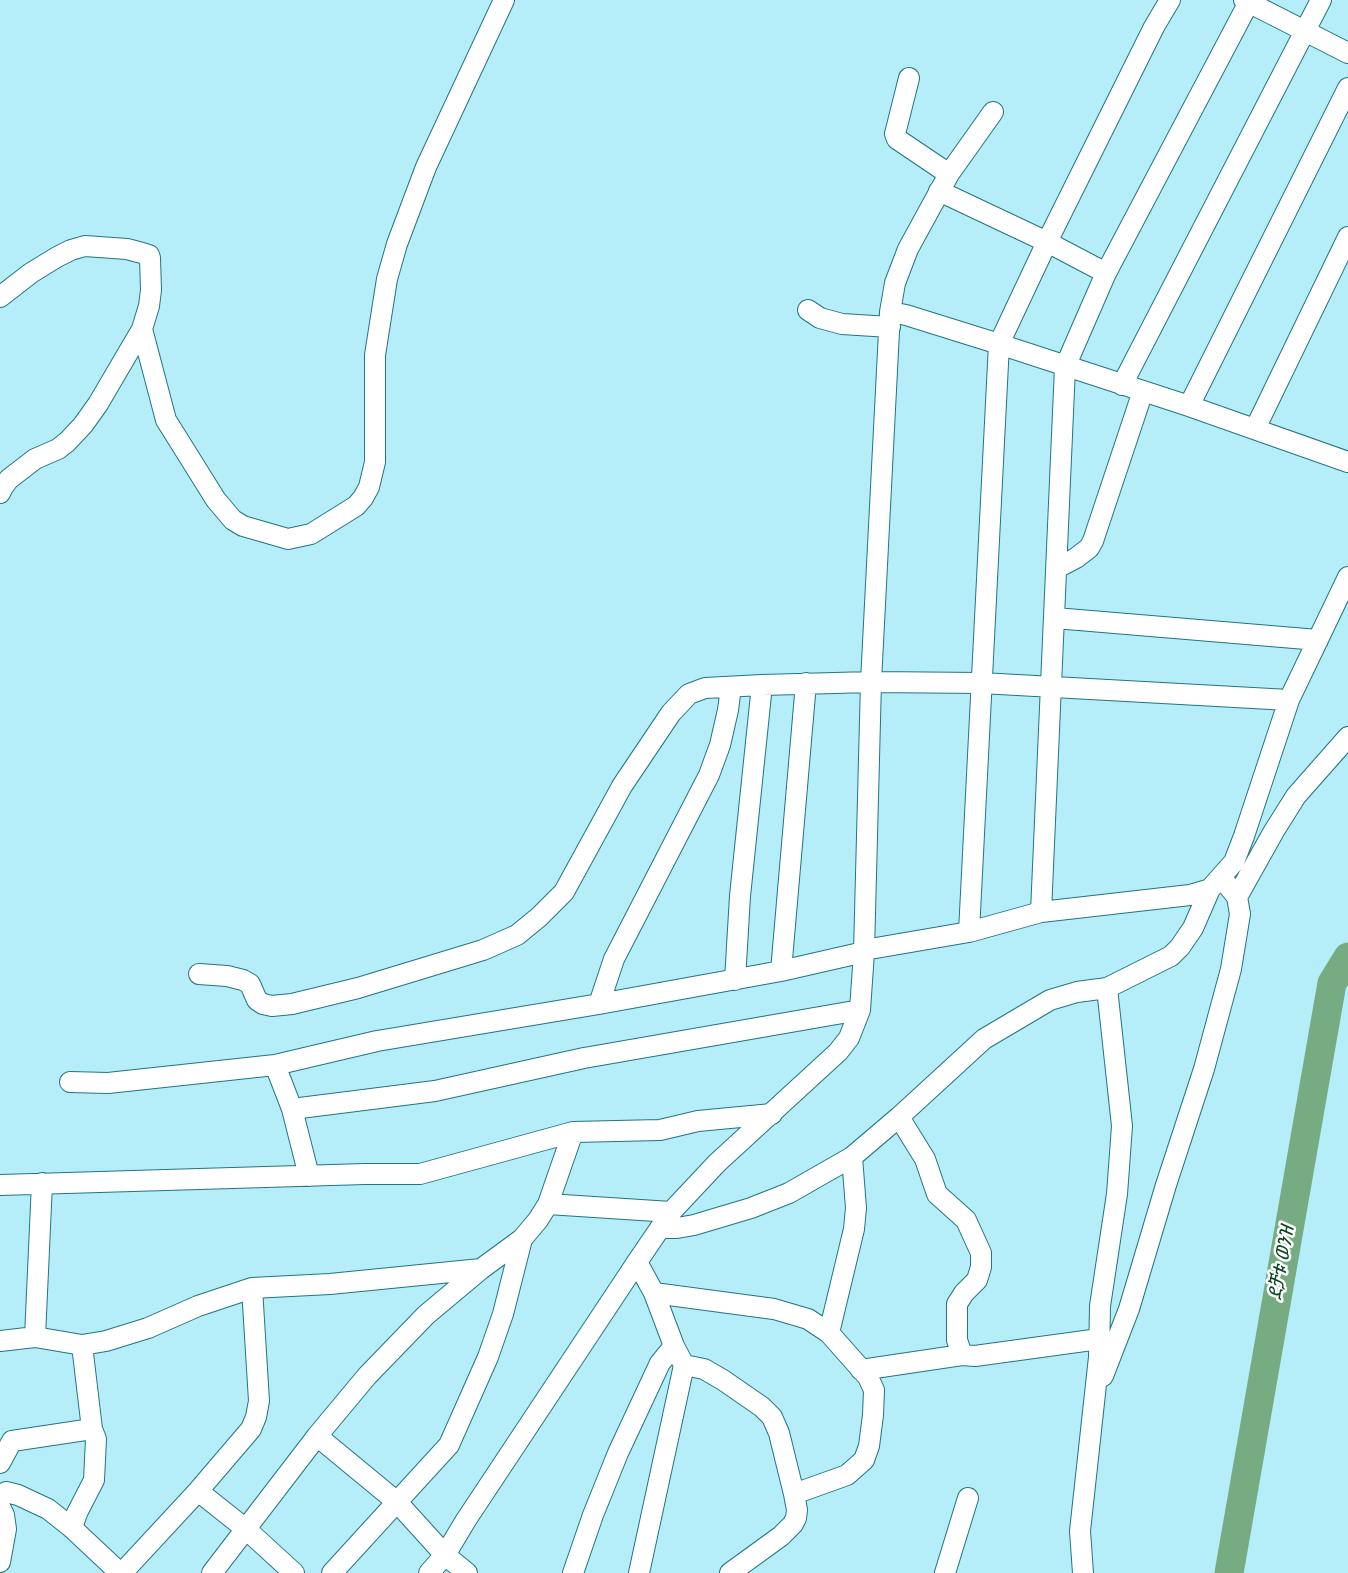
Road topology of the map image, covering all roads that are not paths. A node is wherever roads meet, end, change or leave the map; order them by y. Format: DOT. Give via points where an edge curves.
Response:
graph roads {
  1 [pos="504,0"];
  2 [pos="1170,0"];
  3 [pos="1321,0"];
  4 [pos="1248,1"];
  5 [pos="1306,32"];
  6 [pos="1348,53"];
  7 [pos="909,78"];
  8 [pos="1348,88"];
  9 [pos="993,112"];
  10 [pos="944,182"];
  11 [pos="1348,237"];
  12 [pos="1047,242"];
  13 [pos="1106,273"];
  14 [pos="0,297"];
  15 [pos="808,310"];
  16 [pos="890,320"];
  17 [pos="142,330"];
  18 [pos="999,344"];
  19 [pos="1065,367"];
  20 [pos="1122,385"];
  21 [pos="1143,391"];
  22 [pos="1189,406"];
  23 [pos="1255,429"];
  24 [pos="1348,462"];
  25 [pos="3,484"];
  26 [pos="1057,568"];
  27 [pos="1348,577"];
  28 [pos="1055,618"];
  29 [pos="1318,640"];
  30 [pos="871,682"];
  31 [pos="806,683"];
  32 [pos="981,683"];
  33 [pos="762,685"];
  34 [pos="731,687"];
  35 [pos="1050,687"];
  36 [pos="1288,700"];
  37 [pos="1348,737"];
  38 [pos="1215,883"];
  39 [pos="1237,898"];
  40 [pos="1041,912"];
  41 [pos="969,932"];
  42 [pos="864,952"];
  43 [pos="781,971"];
  44 [pos="199,974"];
  45 [pos="735,980"];
  46 [pos="1107,988"];
  47 [pos="599,1004"];
  48 [pos="860,1010"];
  49 [pos="275,1065"];
  50 [pos="70,1082"];
  51 [pos="292,1109"];
  52 [pos="772,1114"];
  53 [pos="899,1117"];
  54 [pos="573,1132"];
  55 [pos="852,1157"];
  56 [pos="309,1176"];
  57 [pos="42,1183"];
  58 [pos="0,1185"];
  59 [pos="548,1204"];
  60 [pos="665,1220"];
  61 [pos="522,1239"];
  62 [pos="636,1262"];
  63 [pos="481,1268"];
  64 [pos="252,1288"];
  65 [pos="654,1293"];
  66 [pos="829,1332"];
  67 [pos="35,1337"];
  68 [pos="1100,1339"];
  69 [pos="0,1341"];
  70 [pos="82,1345"];
  71 [pos="674,1346"];
  72 [pos="962,1355"];
  73 [pos="684,1365"];
  74 [pos="861,1370"];
  75 [pos="1094,1400"];
  76 [pos="92,1429"];
  77 [pos="317,1436"];
  78 [pos="0,1463"];
  79 [pos="198,1491"];
  80 [pos="794,1494"];
  81 [pos="0,1496"];
  82 [pos="968,1498"];
  83 [pos="397,1502"];
  84 [pos="0,1507"];
  85 [pos="72,1528"];
  86 [pos="246,1530"];
  87 [pos="445,1555"];
  88 [pos="0,1562"];
  89 [pos="121,1573"];
  90 [pos="212,1573"];
  91 [pos="294,1573"];
  92 [pos="332,1573"];
  93 [pos="429,1573"];
  94 [pos="467,1573"];
  95 [pos="573,1573"];
  96 [pos="639,1573"];
  97 [pos="730,1573"];
  98 [pos="945,1573"];
  99 [pos="1083,1573"];
  1 -- 17 [label="street" via="426,167 397,244 387,279 375,355 375,462 369,487 356,506 311,534 288,539 233,520 216,500 166,420"];
  2 -- 12 [label="street"];
  3 -- 5 [label="street"];
  4 -- 5 [label="street"];
  4 -- 13 [label="street"];
  5 -- 6 [label="street"];
  5 -- 20 [label="street"];
  7 -- 10 [label="street" via="895,134"];
  8 -- 22 [label="street"];
  9 -- 10 [label="street"];
  10 -- 12 [label="street"];
  10 -- 16 [label="street" via="908,250 895,283"];
  11 -- 23 [label="street"];
  12 -- 13 [label="street"];
  12 -- 18 [label="street"];
  13 -- 19 [label="street"];
  14 -- 17 [label="street" via="71,250 85,246 142,253 149,255 152,280"];
  15 -- 16 [label="street" via="820,318 842,324"];
  16 -- 18 [label="street" via="906,315"];
  16 -- 30 [label="street"];
  17 -- 25 [label="street" via="83,425 58,449 35,459"];
  18 -- 19 [label="street"];
  18 -- 32 [label="street"];
  19 -- 20 [label="street"];
  19 -- 26 [label="street"];
  20 -- 21 [label="street"];
  21 -- 22 [label="street"];
  21 -- 26 [label="street" via="1093,541 1076,558"];
  22 -- 23 [label="street"];
  23 -- 24 [label="street"];
  26 -- 28 [label="street"];
  27 -- 29 [label="street"];
  28 -- 29 [label="street"];
  28 -- 35 [label="street"];
  29 -- 36 [label="street"];
  30 -- 31 [label="street"];
  30 -- 32 [label="street"];
  30 -- 42 [label="street"];
  31 -- 33 [label="street"];
  31 -- 43 [label="street"];
  32 -- 35 [label="street"];
  32 -- 41 [label="street"];
  33 -- 34 [label="street"];
  33 -- 45 [label="street" via="740,896"];
  34 -- 44 [label="street" via="705,688 689,694 680,702 622,786 564,892 517,935 474,953 292,1004 263,1004 257,1000 250,984 243,980"];
  34 -- 47 [label="street" via="720,745 709,775 614,958"];
  35 -- 36 [label="street"];
  35 -- 40 [label="street"];
  36 -- 38 [label="street" via="1234,862"];
  37 -- 39 [label="street" via="1296,796"];
  38 -- 39 [label="street"];
  38 -- 40 [label="street" via="1190,895"];
  38 -- 46 [label="street" via="1193,928 1171,956"];
  39 -- 75 [label="street" via="1240,914 1231,969 1204,1069 1129,1309"];
  40 -- 41 [label="street"];
  41 -- 42 [label="street"];
  42 -- 43 [label="street"];
  42 -- 48 [label="street"];
  43 -- 45 [label="street"];
  45 -- 47 [label="street"];
  46 -- 53 [label="street" via="1050,1000 984,1039"];
  46 -- 68 [label="street" via="1122,1126 1117,1194 1100,1306"];
  47 -- 49 [label="street" via="377,1041"];
  48 -- 51 [label="street" via="584,1058 435,1091"];
  48 -- 52 [label="street" via="849,1038 838,1052"];
  49 -- 50 [label="street" via="108,1083"];
  49 -- 51 [label="street"];
  51 -- 56 [label="street"];
  52 -- 54 [label="street" via="698,1121 660,1130"];
  52 -- 60 [label="street" via="717,1162"];
  53 -- 55 [label="street"];
  53 -- 72 [label="street" via="925,1159 937,1194 966,1220 981,1253 977,1280 957,1304 957,1340"];
  54 -- 56 [label="street" via="420,1174"];
  54 -- 59 [label="street"];
  55 -- 60 [label="street" via="789,1193 751,1208 677,1228"];
  55 -- 66 [label="street" via="856,1208 854,1229"];
  56 -- 57 [label="street"];
  57 -- 58 [label="street"];
  57 -- 67 [label="street"];
  59 -- 60 [label="street"];
  59 -- 61 [label="street"];
  60 -- 62 [label="street"];
  61 -- 63 [label="street"];
  61 -- 83 [label="street" via="491,1348 449,1445"];
  62 -- 65 [label="street"];
  62 -- 87 [label="street"];
  63 -- 64 [label="street" via="330,1284"];
  63 -- 77 [label="street" via="426,1315 367,1376"];
  64 -- 70 [label="street" via="198,1306 148,1328"];
  64 -- 79 [label="street" via="259,1401 256,1417 251,1429"];
  65 -- 66 [label="street" via="774,1309 808,1319"];
  65 -- 71 [label="street"];
  66 -- 74 [label="street"];
  67 -- 69 [label="street"];
  67 -- 70 [label="street"];
  68 -- 72 [label="street"];
  68 -- 75 [label="street"];
  70 -- 76 [label="street"];
  71 -- 73 [label="street"];
  71 -- 95 [label="street" via="660,1363 618,1452"];
  72 -- 74 [label="street"];
  73 -- 80 [label="street" via="704,1369 723,1380 762,1406 772,1417"];
  73 -- 96 [label="street"];
  74 -- 80 [label="street" via="874,1390 870,1446 864,1460 847,1475"];
  75 -- 99 [label="street" via="1080,1531"];
  76 -- 78 [label="street" via="12,1440"];
  76 -- 85 [label="street" via="96,1439 94,1480"];
  77 -- 83 [label="street"];
  77 -- 86 [label="street"];
  79 -- 86 [label="street"];
  79 -- 89 [label="street"];
  80 -- 97 [label="street" via="797,1510 793,1524"];
  81 -- 85 [label="street" via="6,1492 18,1495 48,1508"];
  82 -- 98 [label="street"];
  83 -- 87 [label="street"];
  83 -- 92 [label="street"];
  84 -- 88 [label="street" via="6,1529"];
  85 -- 89 [label="street"];
  86 -- 90 [label="street"];
  86 -- 91 [label="street"];
  87 -- 93 [label="street"];
  87 -- 94 [label="street"];
}
